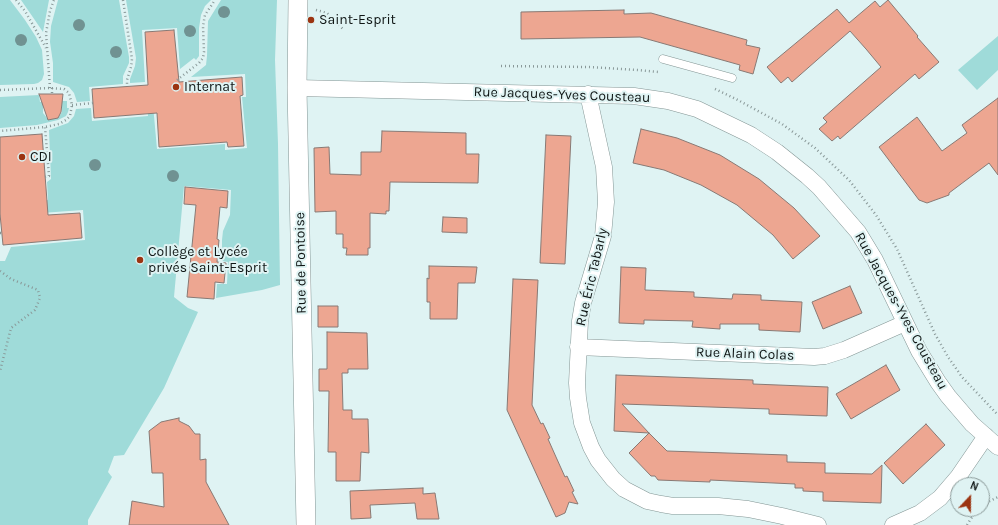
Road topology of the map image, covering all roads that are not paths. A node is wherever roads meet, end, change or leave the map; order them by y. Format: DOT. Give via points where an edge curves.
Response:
graph roads {
  1 [pos="298,3"];
  2 [pos="663,59"];
  3 [pos="732,78"];
  4 [pos="298,88"];
  5 [pos="588,94"];
  6 [pos="905,323"];
  7 [pos="578,347"];
  8 [pos="986,436"];
  9 [pos="998,447"];
  10 [pos="306,525"];
  11 [pos="818,525"];
  12 [pos="893,525"];
  1 -- 4 [label="street, Rue de Pontoise"];
  2 -- 3 [label="lane"];
  4 -- 5 [label="street, Rue Jacques-Yves Cousteau"];
  4 -- 10 [label="street, Rue de Pontoise"];
  5 -- 6 [label="street, Rue Jacques-Yves Cousteau" via="650,98 697,109 751,135 777,152 819,187 858,232 875,260"];
  5 -- 7 [label="street, Rue Éric Tabarly" via="604,167 606,208 601,242 583,303"];
  6 -- 7 [label="street, Rue Alain Colas" via="844,350 819,356"];
  6 -- 8 [label="street, Rue Jacques-Yves Cousteau" via="938,382 960,410"];
  7 -- 11 [label="street, Rue Éric Tabarly" via="578,398 586,436 601,465 624,489 647,501 661,504 748,509"];
  8 -- 9 [label="street, Rue Jacques-Yves Cousteau"];
  8 -- 12 [label="street" via="940,498 920,513"];
}
